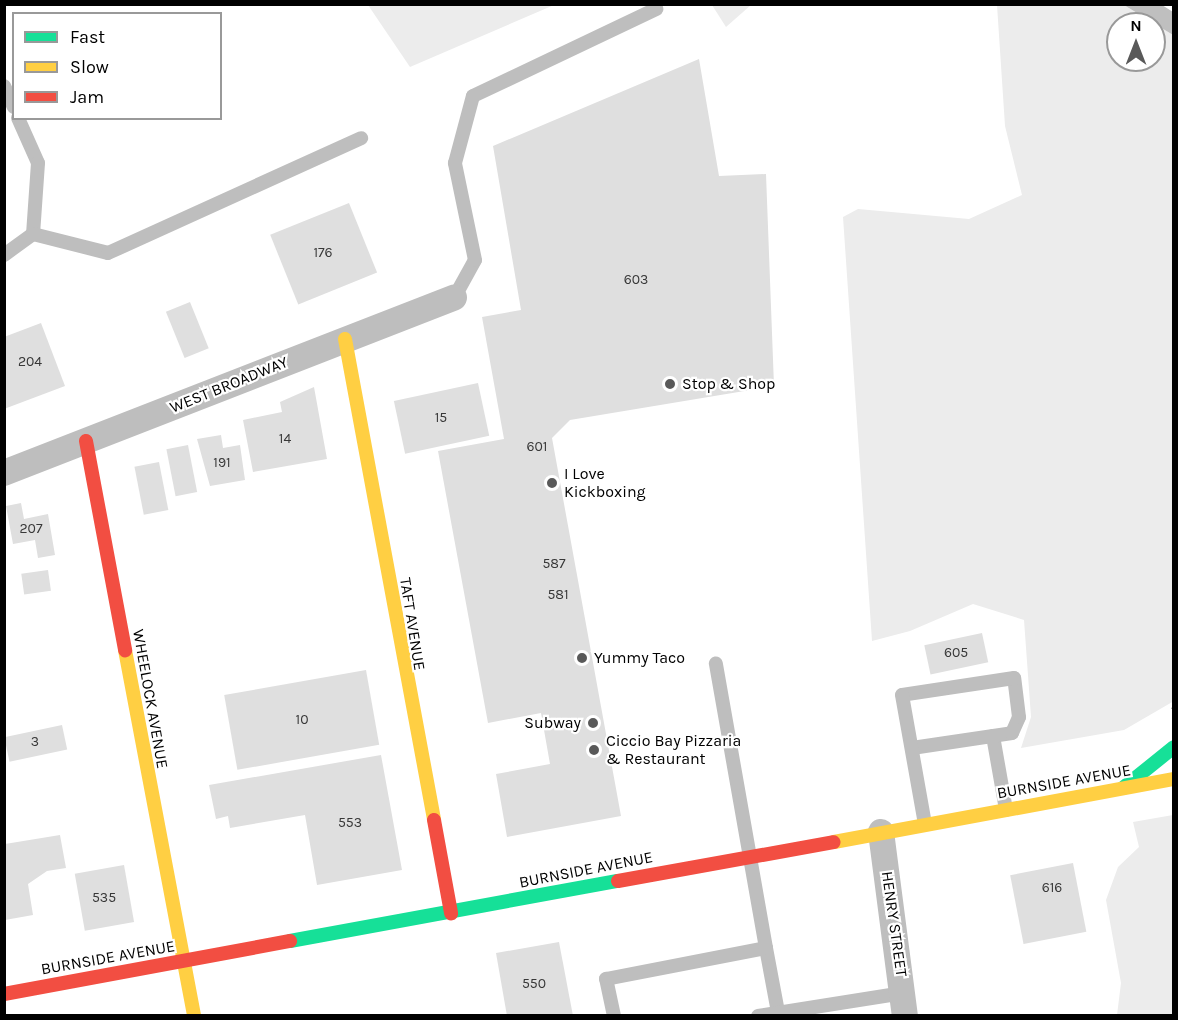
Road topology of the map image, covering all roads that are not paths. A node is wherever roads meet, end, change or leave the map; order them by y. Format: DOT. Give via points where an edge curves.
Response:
graph roads {
  1 [pos="656,9"];
  2 [pos="4,86"];
  3 [pos="12,103"];
  4 [pos="19,120"];
  5 [pos="361,138"];
  6 [pos="33,234"];
  7 [pos="4,255"];
  8 [pos="454,298"];
  9 [pos="345,339"];
  10 [pos="86,441"];
  11 [pos="4,473"];
  12 [pos="716,663"];
  13 [pos="993,736"];
  14 [pos="1173,747"];
  15 [pos="912,748"];
  16 [pos="1173,779"];
  17 [pos="1123,788"];
  18 [pos="1006,810"];
  19 [pos="925,824"];
  20 [pos="881,832"];
  21 [pos="751,855"];
  22 [pos="450,913"];
  23 [pos="766,948"];
  24 [pos="183,962"];
  25 [pos="4,994"];
  26 [pos="904,1004"];
  27 [pos="778,1012"];
  28 [pos="194,1016"];
  29 [pos="614,1016"];
  30 [pos="758,1016"];
  1 -- 8 [label="lane" via="473,96 455,163 475,260"];
  2 -- 3 [label="lane"];
  4 -- 6 [label="lane" via="38,163"];
  5 -- 6 [label="lane" via="108,253"];
  6 -- 7 [label="lane"];
  8 -- 9 [label="street, WEST BROADWAY"];
  9 -- 10 [label="street, WEST BROADWAY"];
  9 -- 22 [label="main road, TAFT AVENUE"];
  10 -- 11 [label="street, WEST BROADWAY"];
  10 -- 24 [label="main road, WHEELOCK AVENUE"];
  12 -- 21 [label="lane"];
  13 -- 15 [label="lane"];
  13 -- 15 [label="lane" via="1012,733 1019,717 1014,678 902,695"];
  13 -- 18 [label="lane"];
  14 -- 17 [label="main road"];
  15 -- 19 [label="lane"];
  16 -- 17 [label="main road, BURNSIDE AVENUE"];
  17 -- 18 [label="main road, BURNSIDE AVENUE"];
  18 -- 19 [label="main road, BURNSIDE AVENUE"];
  19 -- 20 [label="main road, BURNSIDE AVENUE"];
  20 -- 21 [label="main road, BURNSIDE AVENUE"];
  20 -- 26 [label="street, HENRY STREET"];
  21 -- 22 [label="main road, BURNSIDE AVENUE"];
  21 -- 23 [label="lane"];
  22 -- 24 [label="main road, BURNSIDE AVENUE"];
  23 -- 27 [label="lane"];
  23 -- 29 [label="lane" via="606,979"];
  24 -- 25 [label="main road, BURNSIDE AVENUE"];
  24 -- 28 [label="main road, WHEELOCK AVENUE"];
  26 -- 27 [label="lane"];
  27 -- 30 [label="lane"];
}
